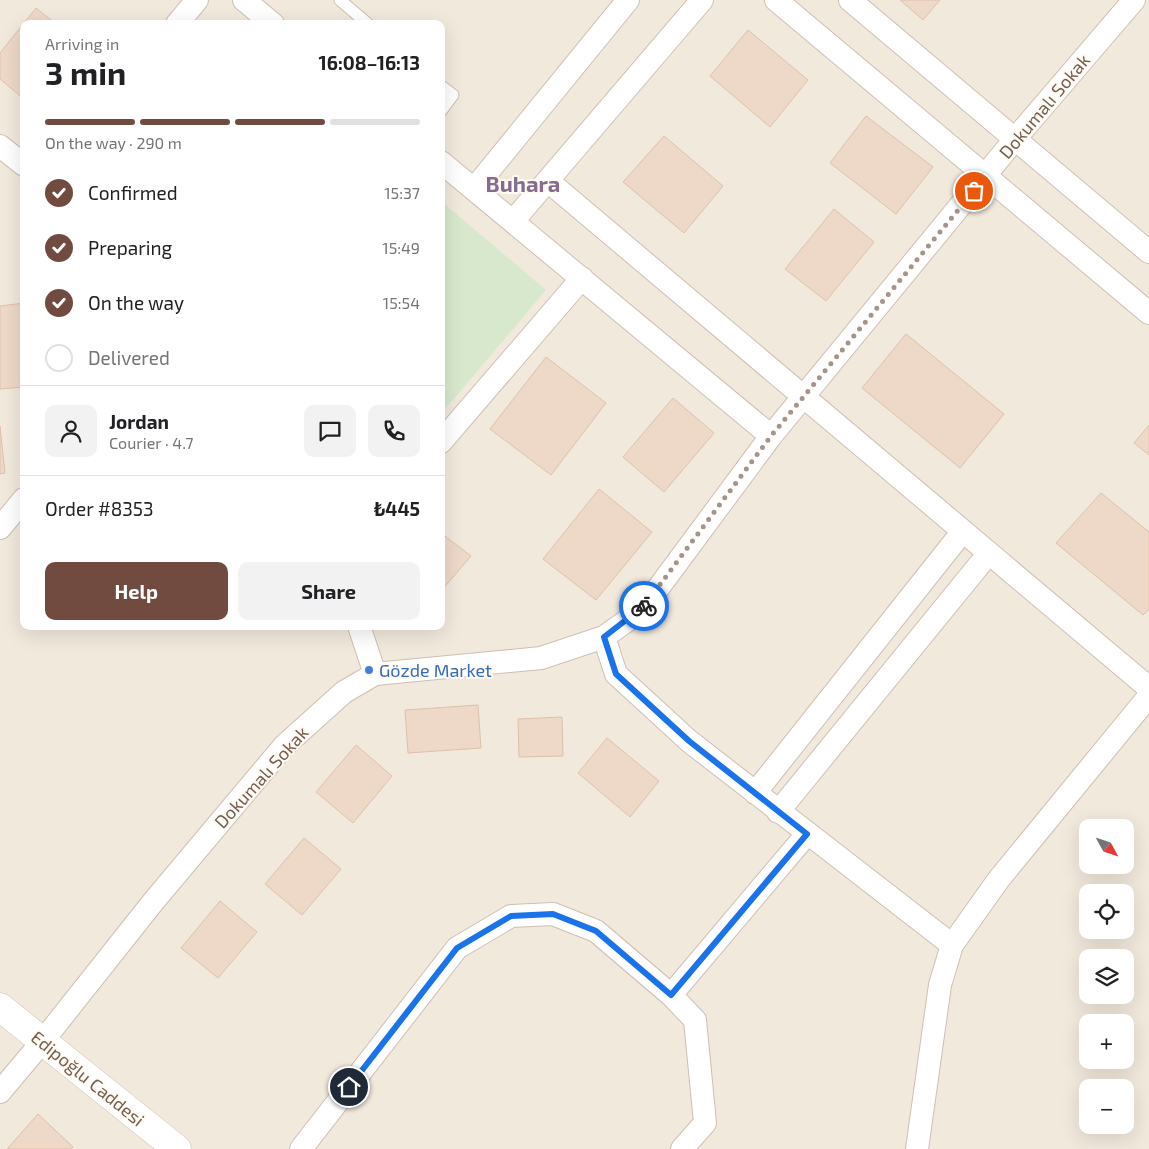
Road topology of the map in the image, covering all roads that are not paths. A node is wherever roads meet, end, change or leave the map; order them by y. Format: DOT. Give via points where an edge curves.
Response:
graph roads {
  1 [pos="197,0"];
  2 [pos="244,0"];
  3 [pos="340,0"];
  4 [pos="628,0"];
  5 [pos="702,0"];
  6 [pos="776,0"];
  7 [pos="850,0"];
  8 [pos="1134,0"];
  9 [pos="180,20"];
  10 [pos="268,20"];
  11 [pos="363,20"];
  12 [pos="445,89"];
  13 [pos="445,105"];
  14 [pos="1015,139"];
  15 [pos="0,146"];
  16 [pos="20,163"];
  17 [pos="445,165"];
  18 [pos="986,176"];
  19 [pos="548,180"];
  20 [pos="474,189"];
  21 [pos="513,221"];
  22 [pos="1149,252"];
  23 [pos="582,278"];
  24 [pos="1149,313"];
  25 [pos="805,397"];
  26 [pos="771,436"];
  27 [pos="445,437"];
  28 [pos="20,504"];
  29 [pos="0,528"];
  30 [pos="962,531"];
  31 [pos="989,553"];
  32 [pos="359,630"];
  33 [pos="604,637"];
  34 [pos="375,674"];
  35 [pos="1149,688"];
  36 [pos="1145,708"];
  37 [pos="755,793"];
  38 [pos="778,812"];
  39 [pos="807,834"];
  40 [pos="952,946"];
  41 [pos="671,995"];
  42 [pos="0,1007"];
  43 [pos="42,1042"];
  44 [pos="0,1092"];
  45 [pos="177,1149"];
  46 [pos="301,1149"];
  47 [pos="682,1149"];
  48 [pos="916,1149"];
  1 -- 9 [label="street"];
  2 -- 10 [label="street"];
  3 -- 11 [label="lane"];
  4 -- 20 [label="street"];
  5 -- 19 [label="street"];
  6 -- 18 [label="street"];
  7 -- 14 [label="street"];
  8 -- 14 [label="street, Dokumalı Sokak"];
  12 -- 13 [label="lane" via="453,96"];
  14 -- 18 [label="street, Dokumalı Sokak"];
  14 -- 22 [label="street"];
  15 -- 16 [label="street"];
  17 -- 20 [label="street"];
  18 -- 24 [label="street"];
  18 -- 25 [label="street, Dokumalı Sokak"];
  19 -- 21 [label="street"];
  19 -- 25 [label="street"];
  20 -- 21 [label="street"];
  21 -- 23 [label="street"];
  23 -- 26 [label="street"];
  23 -- 27 [label="street"];
  25 -- 26 [label="street, Dokumalı Sokak"];
  25 -- 30 [label="street"];
  26 -- 33 [label="street, Dokumalı Sokak" via="642,610"];
  28 -- 29 [label="street"];
  30 -- 31 [label="street"];
  30 -- 37 [label="street"];
  31 -- 35 [label="street"];
  31 -- 38 [label="street"];
  32 -- 34 [label="street"];
  33 -- 34 [label="street, Dokumalı Sokak" via="541,658"];
  33 -- 37 [label="street" via="616,674 689,741"];
  34 -- 43 [label="street, Dokumalı Sokak" via="344,692 284,746 153,902"];
  36 -- 40 [label="street" via="999,879"];
  37 -- 38 [label="street"];
  38 -- 39 [label="street"];
  39 -- 40 [label="street"];
  39 -- 41 [label="street"];
  40 -- 48 [label="street" via="940,985"];
  41 -- 46 [label="street" via="596,931 553,914 511,916 457,948"];
  41 -- 47 [label="street" via="695,1020 705,1122"];
  42 -- 43 [label="street, Edipoğlu Caddesi"];
  43 -- 44 [label="street, Dokumalı Sokak"];
  43 -- 45 [label="street, Edipoğlu Caddesi"];
}
